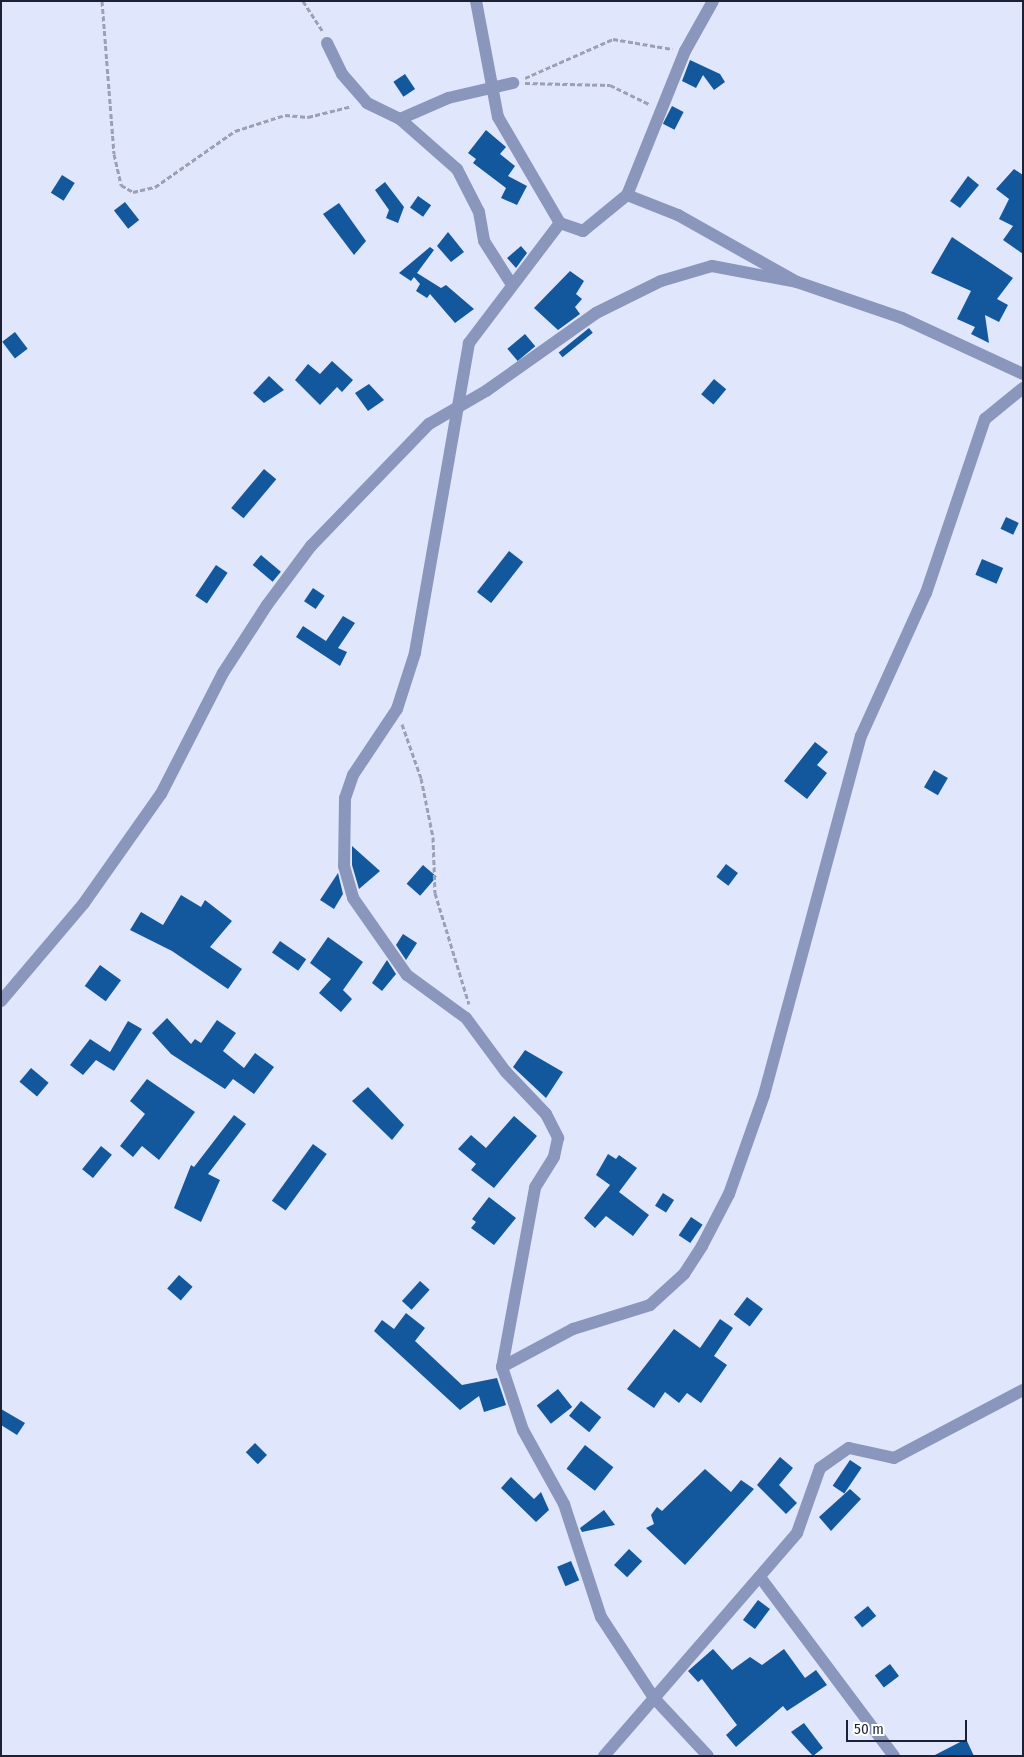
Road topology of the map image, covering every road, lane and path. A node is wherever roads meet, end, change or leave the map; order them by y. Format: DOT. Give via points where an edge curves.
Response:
graph roads {
  1 [pos="102,1"];
  2 [pos="303,1"];
  3 [pos="476,1"];
  4 [pos="713,1"];
  5 [pos="327,43"];
  6 [pos="685,51"];
  7 [pos="513,83"];
  8 [pos="490,85"];
  9 [pos="368,104"];
  10 [pos="661,110"];
  11 [pos="400,119"];
  12 [pos="627,195"];
  13 [pos="560,223"];
  14 [pos="797,282"];
  15 [pos="512,285"];
  16 [pos="1023,374"];
  17 [pos="1023,388"];
  18 [pos="455,409"];
  19 [pos="397,709"];
  20 [pos="1,1001"];
  21 [pos="471,1025"];
  22 [pos="502,1366"];
  23 [pos="1023,1390"];
  24 [pos="760,1577"];
  25 [pos="654,1698"];
  26 [pos="604,1756"];
  27 [pos="708,1756"];
  28 [pos="894,1756"];
  1 -- 9 [label="path" via="114,154 121,185 133,192 155,187 235,131 285,115 308,117"];
  2 -- 5 [label="path"];
  3 -- 8 [label="street"];
  4 -- 6 [label="street"];
  5 -- 9 [label="street" via="342,74"];
  6 -- 7 [label="path" via="613,39"];
  6 -- 10 [label="street"];
  7 -- 8 [label="street"];
  7 -- 10 [label="path" via="610,85"];
  8 -- 11 [label="street"];
  8 -- 13 [label="street" via="498,117"];
  9 -- 11 [label="street"];
  10 -- 12 [label="street"];
  11 -- 15 [label="street" via="457,169 469,186 484,240"];
  12 -- 13 [label="street" via="583,231"];
  12 -- 14 [label="street" via="678,215"];
  13 -- 15 [label="street"];
  14 -- 16 [label="street" via="902,318"];
  14 -- 18 [label="street" via="712,266 661,281 596,313"];
  15 -- 18 [label="street" via="468,343"];
  17 -- 22 [label="street" via="985,419 926,593 861,736 764,1095 729,1194 702,1246 684,1274 650,1305 573,1328"];
  18 -- 19 [label="street" via="415,653"];
  18 -- 20 [label="street" via="429,424 311,546 223,673 161,794 84,904"];
  19 -- 21 [label="path" via="422,778 437,861 435,892 449,950 468,994"];
  19 -- 21 [label="street" via="353,775 345,798 346,883 407,974 455,1007"];
  21 -- 22 [label="street" via="506,1072 546,1114 558,1138 554,1158 535,1188"];
  22 -- 25 [label="street" via="523,1430 564,1504 591,1594"];
  23 -- 24 [label="street" via="894,1458 849,1448 820,1468 797,1533"];
  24 -- 25 [label="street"];
  24 -- 28 [label="street"];
  25 -- 26 [label="street"];
  25 -- 27 [label="street"];
}
